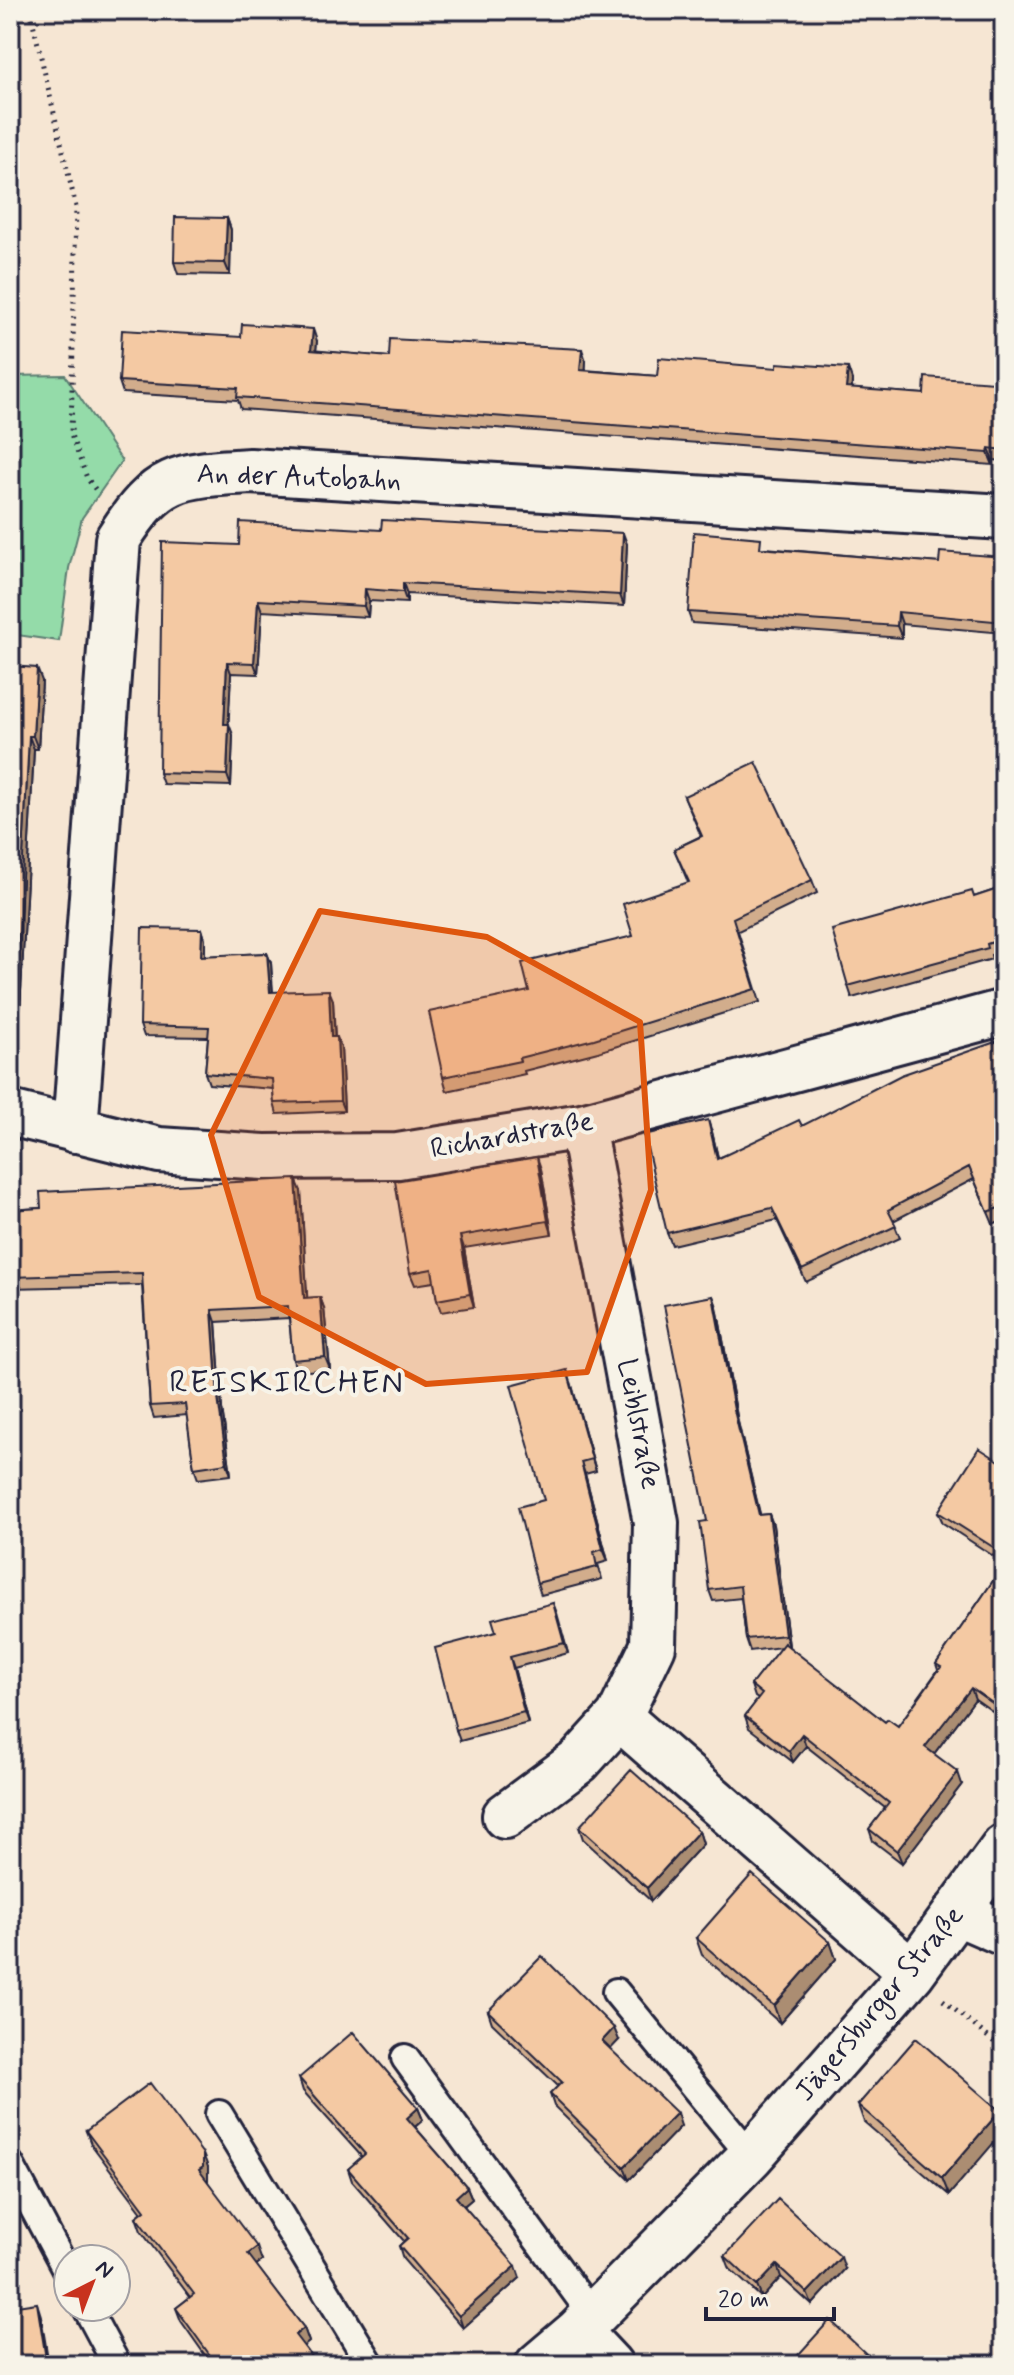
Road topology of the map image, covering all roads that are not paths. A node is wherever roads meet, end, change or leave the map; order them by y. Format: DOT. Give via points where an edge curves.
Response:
graph roads {
  1 [pos="1004,517"];
  2 [pos="1004,1012"];
  3 [pos="10,1113"];
  4 [pos="582,1126"];
  5 [pos="75,1130"];
  6 [pos="619,1717"];
  7 [pos="505,1816"];
  8 [pos="1004,1847"];
  9 [pos="956,1912"];
  10 [pos="1004,1933"];
  11 [pos="912,1973"];
  12 [pos="616,1992"];
  13 [pos="405,2058"];
  14 [pos="219,2114"];
  15 [pos="751,2156"];
  16 [pos="10,2164"];
  17 [pos="52,2243"];
  18 [pos="95,2323"];
  19 [pos="586,2324"];
  20 [pos="117,2365"];
  21 [pos="371,2365"];
  22 [pos="538,2365"];
  23 [pos="610,2365"];
  1 -- 5 [label="street, An der Autobahn" via="250,471 187,474 141,502 118,539"];
  2 -- 4 [label="street, Richardstraße"];
  3 -- 5 [label="street, Richardstraße"];
  4 -- 5 [label="street, Richardstraße" via="398,1156 264,1157 159,1150"];
  4 -- 6 [label="street, Leiblstraße" via="656,1523 653,1646"];
  6 -- 7 [label="street, Leiblstraße" via="579,1761"];
  6 -- 11 [label="street"];
  8 -- 9 [label="street, Jägersburger Straße"];
  9 -- 10 [label="street"];
  9 -- 11 [label="street, Jägersburger Straße"];
  11 -- 15 [label="street, Jägersburger Straße"];
  12 -- 15 [label="lane"];
  13 -- 19 [label="lane"];
  14 -- 21 [label="lane"];
  15 -- 19 [label="street, Jägersburger Straße"];
  16 -- 17 [label="lane"];
  18 -- 20 [label="lane"];
  19 -- 22 [label="street, Jägersburger Straße"];
  19 -- 23 [label="street"];
}
